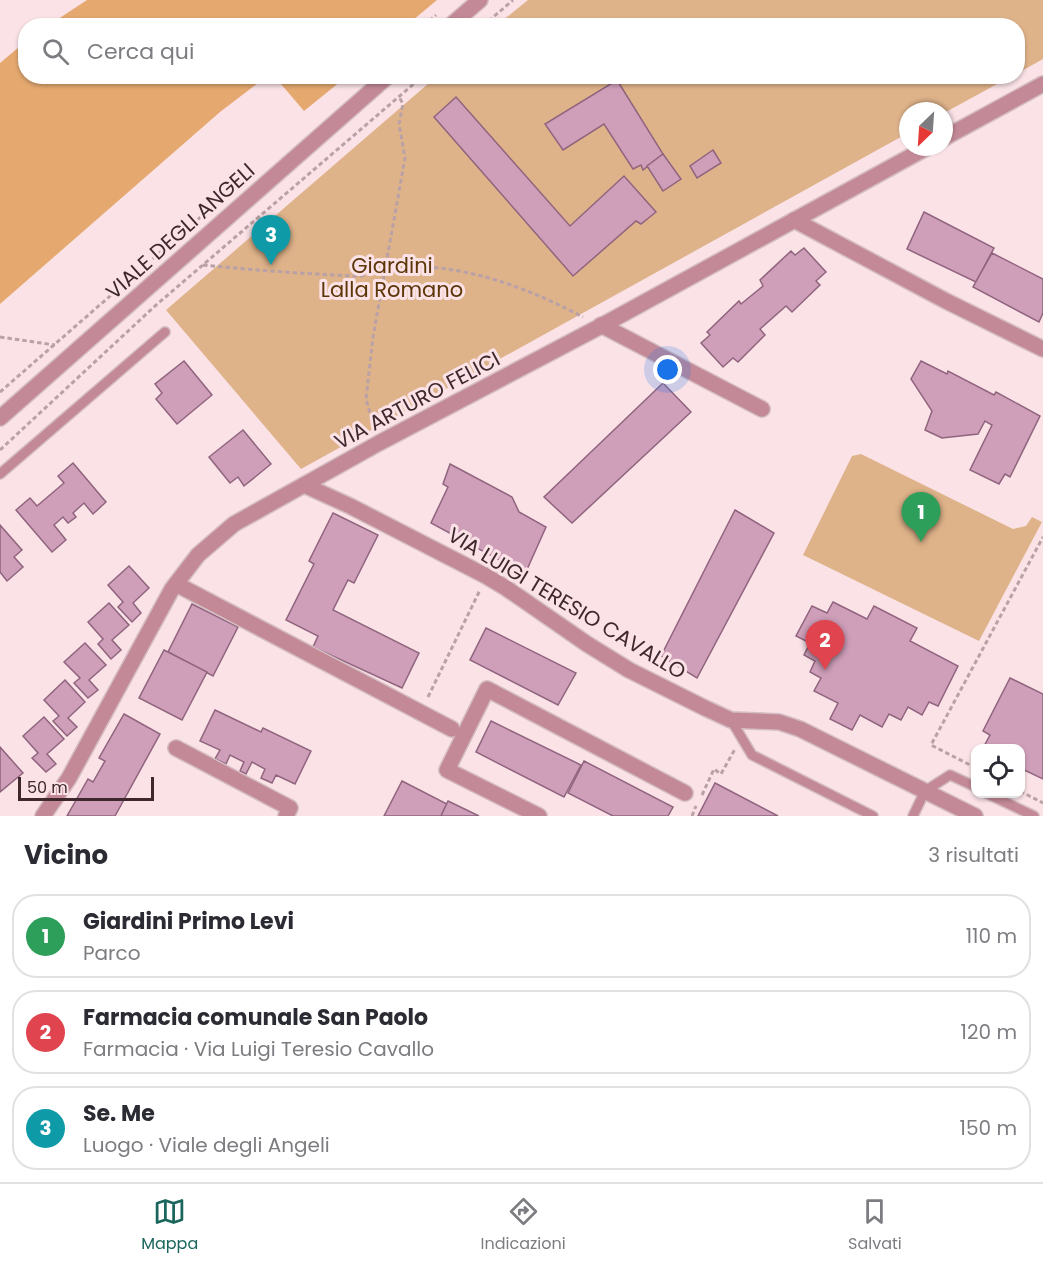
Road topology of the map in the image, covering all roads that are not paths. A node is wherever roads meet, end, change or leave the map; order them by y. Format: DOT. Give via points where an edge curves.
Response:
graph roads {
  1 [pos="480,0"];
  2 [pos="459,18"];
  3 [pos="379,84"];
  4 [pos="1043,84"];
  5 [pos="953,133"];
  6 [pos="911,156"];
  7 [pos="794,220"];
  8 [pos="601,325"];
  9 [pos="165,332"];
  10 [pos="1043,349"];
  11 [pos="762,409"];
  12 [pos="0,418"];
  13 [pos="0,474"];
  14 [pos="304,485"];
  15 [pos="176,584"];
  16 [pos="731,720"];
  17 [pos="452,729"];
  18 [pos="176,748"];
  19 [pos="971,785"];
  20 [pos="925,791"];
  21 [pos="685,793"];
  22 [pos="996,798"];
  23 [pos="43,816"];
  24 [pos="286,816"];
  25 [pos="539,816"];
  26 [pos="873,816"];
  27 [pos="913,816"];
  28 [pos="975,816"];
  29 [pos="1034,816"];
  1 -- 2 [label="street"];
  3 -- 12 [label="street, VIALE DEGLI ANGELI"];
  4 -- 5 [label="street"];
  6 -- 7 [label="street, VIA ARTURO FELICI"];
  7 -- 8 [label="street, VIA ARTURO FELICI"];
  7 -- 10 [label="street"];
  8 -- 11 [label="street"];
  8 -- 14 [label="street, VIA ARTURO FELICI"];
  9 -- 13 [label="lane"];
  14 -- 15 [label="street, VIA ARTURO FELICI" via="234,524 198,555"];
  14 -- 16 [label="street, VIA LUIGI TERESIO CAVALLO" via="486,576 629,670"];
  15 -- 17 [label="street"];
  15 -- 23 [label="street, VIA ARTURO FELICI" via="69,778"];
  16 -- 20 [label="street, VIA LUIGI TERESIO CAVALLO" via="779,722 800,729"];
  16 -- 26 [label="lane" via="752,755"];
  18 -- 24 [label="street" via="290,808"];
  19 -- 20 [label="lane" via="950,775"];
  20 -- 27 [label="lane"];
  20 -- 28 [label="street, VIA LUIGI TERESIO CAVALLO"];
  21 -- 25 [label="street" via="487,689 447,770"];
  22 -- 29 [label="lane"];
}
